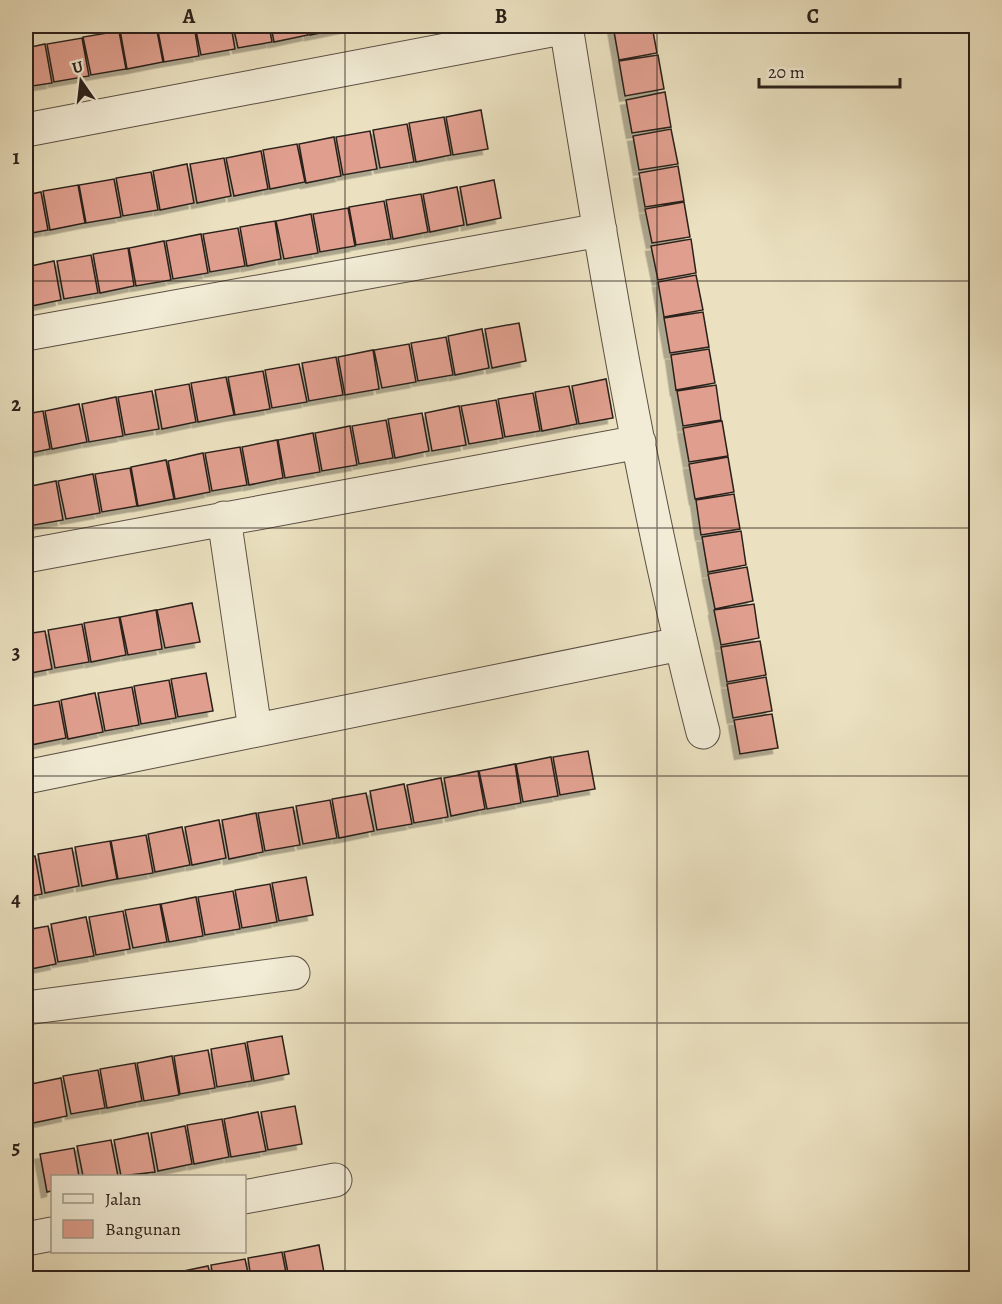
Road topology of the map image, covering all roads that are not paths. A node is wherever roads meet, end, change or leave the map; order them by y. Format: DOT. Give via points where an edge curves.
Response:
graph roads {
  1 [pos="566,26"];
  2 [pos="26,130"];
  3 [pos="600,230"];
  4 [pos="26,334"];
  5 [pos="639,442"];
  6 [pos="224,518"];
  7 [pos="26,556"];
  8 [pos="680,644"];
  9 [pos="255,730"];
  10 [pos="703,732"];
  11 [pos="26,777"];
  12 [pos="293,973"];
  13 [pos="26,1008"];
  14 [pos="335,1180"];
  15 [pos="246,1197"];
  16 [pos="51,1234"];
  17 [pos="26,1239"];
  1 -- 2 [label="street"];
  1 -- 3 [label="street"];
  3 -- 4 [label="street"];
  3 -- 5 [label="street"];
  5 -- 6 [label="street"];
  5 -- 8 [label="street"];
  6 -- 7 [label="street"];
  6 -- 9 [label="street"];
  8 -- 9 [label="street"];
  8 -- 10 [label="street"];
  9 -- 11 [label="street"];
  12 -- 13 [label="street"];
  14 -- 15 [label="street"];
  16 -- 17 [label="street"];
}
